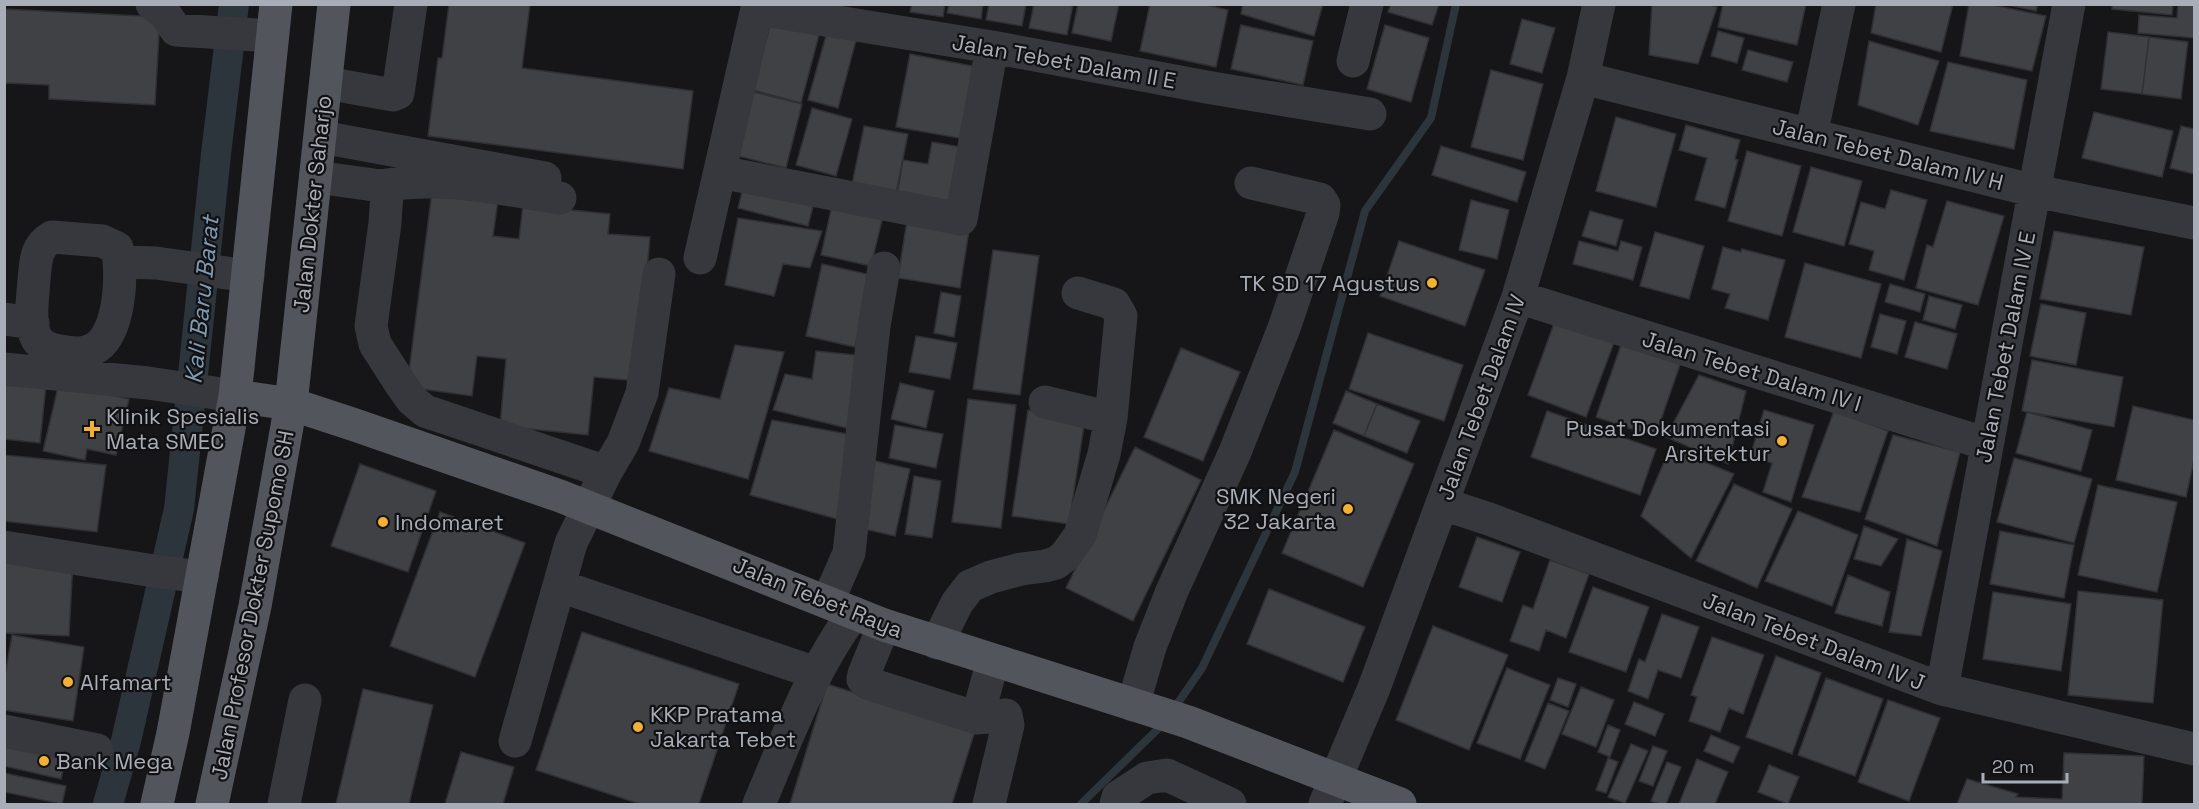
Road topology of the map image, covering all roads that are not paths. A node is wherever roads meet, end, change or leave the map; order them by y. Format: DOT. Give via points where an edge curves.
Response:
graph roads {
  1 [pos="152,4"];
  2 [pos="334,4"];
  3 [pos="411,4"];
  4 [pos="1367,4"];
  5 [pos="1599,4"];
  6 [pos="1839,4"];
  7 [pos="2069,4"];
  8 [pos="758,7"];
  9 [pos="274,20"];
  10 [pos="992,47"];
  11 [pos="1353,61"];
  12 [pos="1582,78"];
  13 [pos="326,83"];
  14 [pos="1370,114"];
  15 [pos="1811,135"];
  16 [pos="321,137"];
  17 [pos="720,172"];
  18 [pos="316,177"];
  19 [pos="1251,183"];
  20 [pos="381,186"];
  21 [pos="2035,191"];
  22 [pos="2194,223"];
  23 [pos="700,258"];
  24 [pos="121,262"];
  25 [pos="884,268"];
  26 [pos="659,274"];
  27 [pos="248,276"];
  28 [pos="1077,293"];
  29 [pos="1518,297"];
  30 [pos="19,321"];
  31 [pos="4,369"];
  32 [pos="226,395"];
  33 [pos="1045,402"];
  34 [pos="291,404"];
  35 [pos="1111,418"];
  36 [pos="1987,444"];
  37 [pos="606,472"];
  38 [pos="1443,504"];
  39 [pos="590,507"];
  40 [pos="4,547"];
  41 [pos="177,574"];
  42 [pos="560,586"];
  43 [pos="841,607"];
  44 [pos="884,625"];
  45 [pos="937,643"];
  46 [pos="993,661"];
  47 [pos="816,673"];
  48 [pos="1942,689"];
  49 [pos="305,700"];
  50 [pos="1145,708"];
  51 [pos="977,718"];
  52 [pos="4,731"];
  53 [pos="515,741"];
  54 [pos="2194,749"];
  55 [pos="97,750"];
  56 [pos="1330,792"];
  57 [pos="157,804"];
  58 [pos="212,804"];
  59 [pos="284,804"];
  60 [pos="759,804"];
  61 [pos="989,804"];
  62 [pos="1116,804"];
  63 [pos="1230,804"];
  64 [pos="1400,804"];
  1 -- 9 [label="street" via="176,30 234,34"];
  2 -- 13 [label="main road, Jalan Dokter Saharjo"];
  3 -- 13 [label="street" via="398,93"];
  4 -- 11 [label="street"];
  5 -- 12 [label="street, Jalan Tebet Dalam IV"];
  6 -- 15 [label="street"];
  7 -- 21 [label="street, Jalan Tebet Dalam IV E"];
  8 -- 10 [label="street, Jalan Tebet Dalam II E"];
  8 -- 17 [label="street"];
  9 -- 27 [label="main road"];
  10 -- 14 [label="street, Jalan Tebet Dalam II E"];
  10 -- 17 [label="street" via="962,219"];
  12 -- 15 [label="street, Jalan Tebet Dalam IV H"];
  12 -- 29 [label="street, Jalan Tebet Dalam IV"];
  13 -- 16 [label="main road, Jalan Dokter Saharjo"];
  15 -- 21 [label="street, Jalan Tebet Dalam IV H"];
  16 -- 18 [label="main road, Jalan Dokter Saharjo"];
  16 -- 20 [label="street" via="553,188 426,182"];
  17 -- 23 [label="street"];
  18 -- 20 [label="street"];
  18 -- 34 [label="main road, Jalan Dokter Saharjo"];
  19 -- 50 [label="street" via="1320,199 1323,213 1284,328 1235,452 1150,647"];
  20 -- 37 [label="street" via="387,192 386,223 371,326 375,344 412,400 425,411"];
  21 -- 22 [label="street, Jalan Tebet Dalam IV H"];
  21 -- 36 [label="street, Jalan Tebet Dalam IV E"];
  24 -- 27 [label="street"];
  24 -- 30 [label="street" via="117,248 102,241 52,237 42,243"];
  24 -- 30 [label="street" via="112,325 96,348 82,353 52,350"];
  25 -- 43 [label="street"];
  26 -- 37 [label="street" via="642,393 623,443"];
  27 -- 32 [label="main road"];
  28 -- 35 [label="street" via="1114,304 1121,316"];
  29 -- 36 [label="street, Jalan Tebet Dalam IV I"];
  29 -- 38 [label="street, Jalan Tebet Dalam IV"];
  31 -- 32 [label="street"];
  32 -- 34 [label="main road, Jalan Tebet Raya"];
  32 -- 41 [label="main road"];
  33 -- 35 [label="street"];
  34 -- 39 [label="main road, Jalan Tebet Raya"];
  34 -- 58 [label="main road, Jalan Profesor Dokter Supomo SH" via="255,606"];
  35 -- 45 [label="street" via="1080,535 1065,556 1056,563 991,577 970,586"];
  36 -- 48 [label="street, Jalan Tebet Dalam IV E"];
  37 -- 39 [label="street"];
  38 -- 48 [label="street, Jalan Tebet Dalam IV J"];
  38 -- 56 [label="street, Jalan Tebet Dalam IV"];
  39 -- 42 [label="street" via="571,543"];
  39 -- 43 [label="main road, Jalan Tebet Raya"];
  40 -- 41 [label="street"];
  41 -- 57 [label="main road" via="173,733"];
  42 -- 47 [label="street"];
  42 -- 53 [label="street"];
  43 -- 44 [label="main road, Jalan Tebet Raya"];
  43 -- 47 [label="street" via="834,638"];
  44 -- 45 [label="main road, Jalan Tebet Raya"];
  44 -- 51 [label="street" via="864,674 867,683"];
  45 -- 46 [label="main road, Jalan Tebet Raya"];
  46 -- 50 [label="main road, Jalan Tebet Raya"];
  46 -- 51 [label="street"];
  47 -- 60 [label="street"];
  48 -- 54 [label="street, Jalan Tebet Dalam IV J"];
  49 -- 59 [label="street"];
  50 -- 56 [label="main road, Jalan Tebet Raya" via="1188,722"];
  51 -- 61 [label="street" via="1006,715 1008,725"];
  52 -- 55 [label="street"];
  56 -- 64 [label="main road, Jalan Tebet Raya"];
  62 -- 63 [label="street" via="1118,796 1147,778 1167,775"];
}
